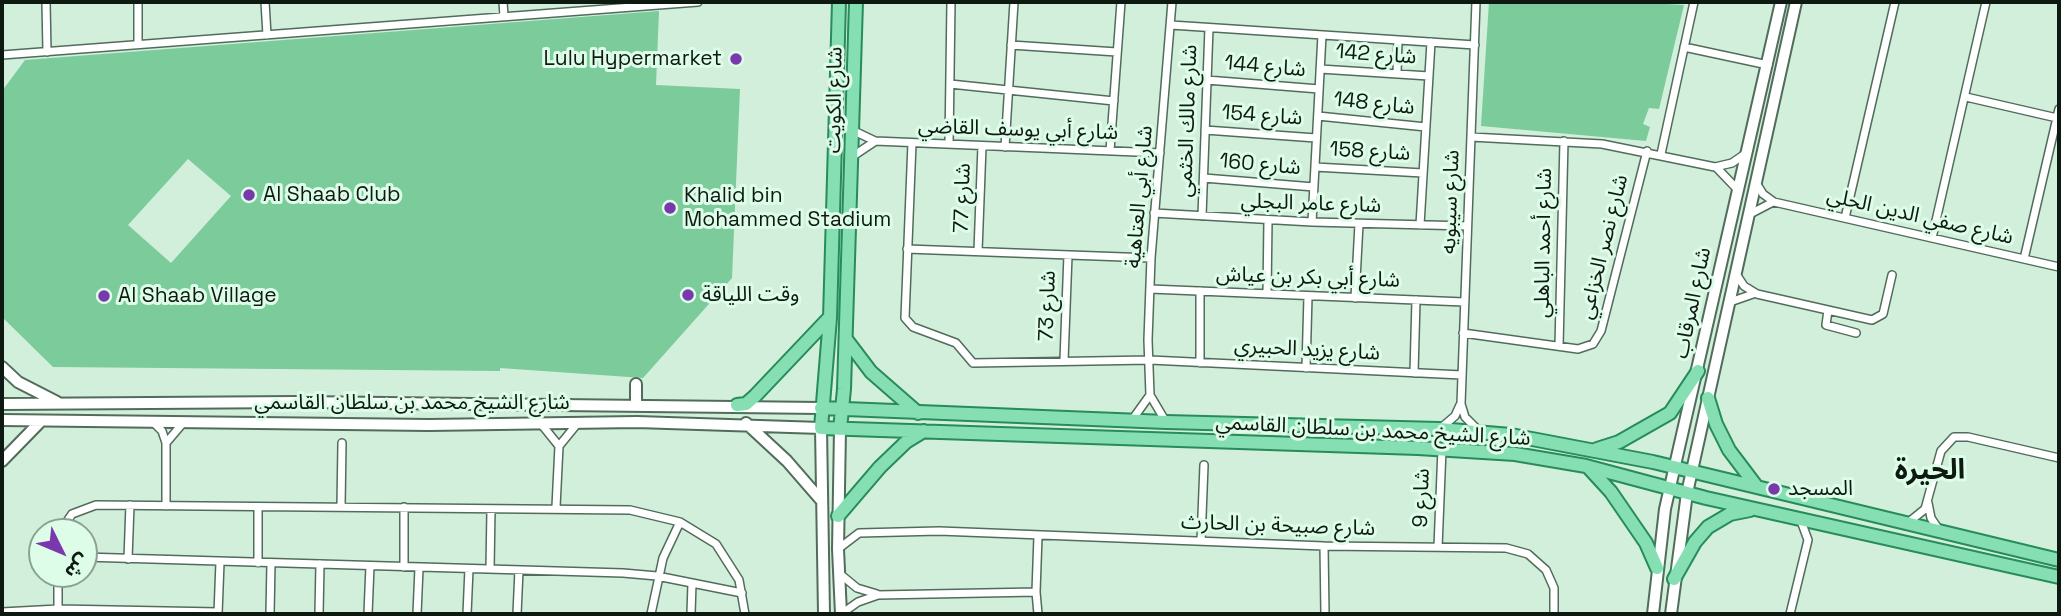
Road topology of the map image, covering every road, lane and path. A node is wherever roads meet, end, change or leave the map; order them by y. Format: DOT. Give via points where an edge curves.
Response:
graph roads {
  1 [pos="46,2"];
  2 [pos="138,2"];
  3 [pos="265,2"];
  4 [pos="503,2"];
  5 [pos="698,2"];
  6 [pos="856,2"];
  7 [pos="951,2"];
  8 [pos="1014,2"];
  9 [pos="1111,2"];
  10 [pos="1121,2"];
  11 [pos="1172,2"];
  12 [pos="1476,2"];
  13 [pos="1694,2"];
  14 [pos="1781,2"];
  15 [pos="1796,2"];
  16 [pos="1895,2"];
  17 [pos="1986,2"];
  18 [pos="642,4"];
  19 [pos="837,5"];
  20 [pos="504,16"];
  21 [pos="1171,25"];
  22 [pos="1209,28"];
  23 [pos="267,35"];
  24 [pos="1322,35"];
  25 [pos="1398,40"];
  26 [pos="1432,42"];
  27 [pos="138,44"];
  28 [pos="1011,45"];
  29 [pos="1475,45"];
  30 [pos="1684,47"];
  31 [pos="47,52"];
  32 [pos="1117,52"];
  33 [pos="2,55"];
  34 [pos="1768,65"];
  35 [pos="1320,69"];
  36 [pos="1397,74"];
  37 [pos="1429,76"];
  38 [pos="1207,80"];
  39 [pos="950,84"];
  40 [pos="1319,89"];
  41 [pos="1008,92"];
  42 [pos="1966,97"];
  43 [pos="1114,101"];
  44 [pos="2059,109"];
  45 [pos="1318,116"];
  46 [pos="2057,118"];
  47 [pos="1426,127"];
  48 [pos="1205,130"];
  49 [pos="854,131"];
  50 [pos="1471,137"];
  51 [pos="1317,138"];
  52 [pos="875,141"];
  53 [pos="1564,141"];
  54 [pos="912,143"];
  55 [pos="949,145"];
  56 [pos="982,146"];
  57 [pos="1005,147"];
  58 [pos="1111,151"];
  59 [pos="1647,151"];
  60 [pos="1160,153"];
  61 [pos="1746,153"];
  62 [pos="1661,154"];
  63 [pos="853,156"];
  64 [pos="1315,167"];
  65 [pos="1715,167"];
  66 [pos="1423,173"];
  67 [pos="1204,178"];
  68 [pos="1756,183"];
  69 [pos="1314,187"];
  70 [pos="1738,190"];
  71 [pos="1774,202"];
  72 [pos="1154,213"];
  73 [pos="1749,215"];
  74 [pos="1202,216"];
  75 [pos="1845,218"];
  76 [pos="1268,220"];
  77 [pos="1312,222"];
  78 [pos="1359,224"];
  79 [pos="1420,225"];
  80 [pos="1467,226"];
  81 [pos="1932,238"];
  82 [pos="907,249"];
  83 [pos="978,251"];
  84 [pos="1068,255"];
  85 [pos="1151,258"];
  86 [pos="2024,259"];
  87 [pos="2059,267"];
  88 [pos="1736,274"];
  89 [pos="1892,275"];
  90 [pos="1150,289"];
  91 [pos="1200,292"];
  92 [pos="1267,294"];
  93 [pos="1757,294"];
  94 [pos="1308,296"];
  95 [pos="1355,298"];
  96 [pos="1416,300"];
  97 [pos="1464,302"];
  98 [pos="1730,302"];
  99 [pos="1828,310"];
  100 [pos="830,318"];
  101 [pos="1463,333"];
  102 [pos="1856,333"];
  103 [pos="846,339"];
  104 [pos="1559,346"];
  105 [pos="1064,360"];
  106 [pos="1150,360"];
  107 [pos="1200,363"];
  108 [pos="2,367"];
  109 [pos="1306,368"];
  110 [pos="1698,371"];
  111 [pos="1414,373"];
  112 [pos="1462,375"];
  113 [pos="636,384"];
  114 [pos="1150,395"];
  115 [pos="1708,398"];
  116 [pos="60,403"];
  117 [pos="2,404"];
  118 [pos="636,404"];
  119 [pos="1461,404"];
  120 [pos="737,405"];
  121 [pos="821,408"];
  122 [pos="842,409"];
  123 [pos="918,413"];
  124 [pos="2,420"];
  125 [pos="41,421"];
  126 [pos="1131,421"];
  127 [pos="579,422"];
  128 [pos="1166,422"];
  129 [pos="154,423"];
  130 [pos="183,423"];
  131 [pos="540,423"];
  132 [pos="746,423"];
  133 [pos="821,428"];
  134 [pos="840,429"];
  135 [pos="1439,429"];
  136 [pos="924,431"];
  137 [pos="1480,432"];
  138 [pos="166,443"];
  139 [pos="342,443"];
  140 [pos="559,446"];
  141 [pos="1441,449"];
  142 [pos="1593,450"];
  143 [pos="2059,458"];
  144 [pos="2,461"];
  145 [pos="1204,464"];
  146 [pos="1586,466"];
  147 [pos="1676,468"];
  148 [pos="1692,472"];
  149 [pos="1758,487"];
  150 [pos="1671,488"];
  151 [pos="1687,493"];
  152 [pos="820,499"];
  153 [pos="1928,503"];
  154 [pos="130,505"];
  155 [pos="166,506"];
  156 [pos="341,506"];
  157 [pos="258,507"];
  158 [pos="404,507"];
  159 [pos="556,507"];
  160 [pos="491,509"];
  161 [pos="1755,509"];
  162 [pos="838,516"];
  163 [pos="67,518"];
  164 [pos="1800,519"];
  165 [pos="680,522"];
  166 [pos="1907,523"];
  167 [pos="1825,525"];
  168 [pos="1939,531"];
  169 [pos="1038,536"];
  170 [pos="1808,540"];
  171 [pos="1201,541"];
  172 [pos="1324,546"];
  173 [pos="1438,547"];
  174 [pos="838,549"];
  175 [pos="98,558"];
  176 [pos="128,559"];
  177 [pos="2059,560"];
  178 [pos="220,562"];
  179 [pos="258,563"];
  180 [pos="271,563"];
  181 [pos="320,564"];
  182 [pos="370,566"];
  183 [pos="404,567"];
  184 [pos="419,568"];
  185 [pos="1657,568"];
  186 [pos="469,569"];
  187 [pos="490,569"];
  188 [pos="519,570"];
  189 [pos="839,573"];
  190 [pos="657,576"];
  191 [pos="2059,577"];
  192 [pos="1674,579"];
  193 [pos="692,583"];
  194 [pos="58,588"];
  195 [pos="1036,592"];
  196 [pos="742,593"];
  197 [pos="878,595"];
  198 [pos="3,611"];
  199 [pos="58,612"];
  200 [pos="218,613"];
  201 [pos="270,614"];
  202 [pos="319,614"];
  203 [pos="369,614"];
  204 [pos="417,614"];
  205 [pos="467,614"];
  206 [pos="517,614"];
  207 [pos="651,614"];
  208 [pos="691,614"];
  209 [pos="745,614"];
  210 [pos="824,614"];
  211 [pos="841,614"];
  212 [pos="1038,614"];
  213 [pos="1325,614"];
  214 [pos="1554,614"];
  215 [pos="1653,614"];
  216 [pos="1671,614"];
  217 [pos="1790,614"];
  1 -- 31 [label="street"];
  2 -- 27 [label="street"];
  3 -- 23 [label="street"];
  4 -- 20 [label="street"];
  5 -- 18 [label="street"];
  6 -- 49 [label="main road, شارع الكويت"];
  7 -- 39 [label="street"];
  8 -- 28 [label="street"];
  9 -- 10 [label="street"];
  10 -- 32 [label="street"];
  11 -- 21 [label="street, شارع أبي العتاهية"];
  12 -- 29 [label="street, شارع سيبويه"];
  13 -- 30 [label="street"];
  14 -- 34 [label="main road, شارع المرقاب"];
  15 -- 68 [label="main road, شارع المرقاب"];
  16 -- 75 [label="street"];
  17 -- 42 [label="street"];
  18 -- 20 [label="street"];
  19 -- 100 [label="main road, شارع الكويت"];
  20 -- 23 [label="street"];
  21 -- 22 [label="street"];
  21 -- 60 [label="street, شارع أبي العتاهية"];
  22 -- 24 [label="street"];
  22 -- 38 [label="street, شارع مالك الخثمي"];
  23 -- 27 [label="street"];
  24 -- 25 [label="street"];
  24 -- 35 [label="street"];
  25 -- 26 [label="street"];
  25 -- 36 [label="street"];
  26 -- 29 [label="street"];
  26 -- 37 [label="street"];
  27 -- 31 [label="street"];
  28 -- 32 [label="street"];
  28 -- 41 [label="street"];
  29 -- 50 [label="street, شارع سيبويه"];
  30 -- 34 [label="street"];
  30 -- 62 [label="street"];
  31 -- 33 [label="street"];
  32 -- 43 [label="street"];
  34 -- 61 [label="main road, شارع المرقاب"];
  35 -- 36 [label="street, شارع 142"];
  35 -- 40 [label="street"];
  36 -- 37 [label="street, شارع 142"];
  37 -- 47 [label="street"];
  38 -- 40 [label="street, شارع 144"];
  38 -- 48 [label="street, شارع مالك الخثمي"];
  39 -- 41 [label="street"];
  39 -- 55 [label="street"];
  40 -- 45 [label="street"];
  41 -- 43 [label="street"];
  41 -- 57 [label="street"];
  42 -- 46 [label="street"];
  42 -- 81 [label="street"];
  43 -- 58 [label="street"];
  44 -- 46 [label="street"];
  45 -- 47 [label="street, شارع 148"];
  45 -- 51 [label="street"];
  46 -- 86 [label="street"];
  47 -- 66 [label="street"];
  48 -- 51 [label="street, شارع 154"];
  48 -- 67 [label="street, شارع مالك الخثمي"];
  49 -- 52 [label="street, شارع أبي يوسف القاضي"];
  49 -- 63 [label="main road, شارع الكويت"];
  50 -- 53 [label="street"];
  50 -- 80 [label="street, شارع سيبويه"];
  51 -- 64 [label="street"];
  52 -- 54 [label="street, شارع أبي يوسف القاضي"];
  52 -- 63 [label="street"];
  53 -- 59 [label="street"];
  53 -- 104 [label="street, شارع أحمد الباهلي"];
  54 -- 55 [label="street, شارع أبي يوسف القاضي"];
  54 -- 82 [label="street"];
  55 -- 56 [label="street, شارع أبي يوسف القاضي"];
  56 -- 57 [label="street, شارع أبي يوسف القاضي"];
  56 -- 83 [label="street, شارع 77"];
  57 -- 58 [label="street, شارع أبي يوسف القاضي"];
  58 -- 60 [label="street, شارع أبي يوسف القاضي"];
  59 -- 62 [label="street"];
  59 -- 104 [label="street, شارع نصر الخزاعي" via="1599,336 1583,348"];
  60 -- 72 [label="street, شارع أبي العتاهية"];
  61 -- 65 [label="street"];
  61 -- 70 [label="main road, شارع المرقاب"];
  62 -- 65 [label="street"];
  63 -- 103 [label="main road, شارع الكويت"];
  64 -- 66 [label="street, شارع 158"];
  64 -- 69 [label="street"];
  65 -- 70 [label="street"];
  66 -- 79 [label="street"];
  67 -- 69 [label="street, شارع 160"];
  67 -- 74 [label="street, شارع مالك الخثمي"];
  68 -- 71 [label="street"];
  68 -- 73 [label="main road, شارع المرقاب"];
  69 -- 77 [label="street"];
  70 -- 110 [label="main road, شارع المرقاب"];
  71 -- 73 [label="street"];
  71 -- 75 [label="street, شارع صفي الدين الحلي"];
  72 -- 74 [label="street, شارع عامر البجلي"];
  72 -- 85 [label="street, شارع أبي العتاهية"];
  73 -- 88 [label="main road, شارع المرقاب"];
  74 -- 76 [label="street, شارع عامر البجلي"];
  75 -- 81 [label="street, شارع صفي الدين الحلي"];
  76 -- 77 [label="street, شارع عامر البجلي"];
  76 -- 92 [label="street"];
  77 -- 78 [label="street, شارع عامر البجلي"];
  78 -- 79 [label="street, شارع عامر البجلي"];
  78 -- 95 [label="street"];
  79 -- 80 [label="street, شارع عامر البجلي"];
  80 -- 97 [label="street, شارع سيبويه"];
  81 -- 86 [label="street, شارع صفي الدين الحلي"];
  82 -- 83 [label="street"];
  82 -- 105 [label="street, شارع يزيد الحبيري" via="905,313 910,324 951,340 978,364"];
  83 -- 84 [label="street"];
  84 -- 85 [label="street"];
  84 -- 105 [label="street, شارع 73"];
  85 -- 90 [label="street, شارع أبي العتاهية"];
  86 -- 87 [label="street, شارع صفي الدين الحلي"];
  88 -- 93 [label="street"];
  88 -- 98 [label="main road, شارع المرقاب"];
  89 -- 99 [label="street" via="1884,311 1878,318"];
  90 -- 91 [label="street, شارع أبي بكر بن عياش"];
  90 -- 106 [label="street, شارع أبي العتاهية"];
  91 -- 92 [label="street, شارع أبي بكر بن عياش"];
  91 -- 107 [label="street"];
  92 -- 94 [label="street, شارع أبي بكر بن عياش"];
  93 -- 98 [label="street"];
  93 -- 99 [label="street"];
  94 -- 95 [label="street, شارع أبي بكر بن عياش"];
  94 -- 109 [label="street"];
  95 -- 96 [label="street, شارع أبي بكر بن عياش"];
  96 -- 97 [label="street, شارع أبي بكر بن عياش"];
  96 -- 111 [label="street"];
  97 -- 101 [label="street, شارع سيبويه"];
  98 -- 115 [label="main road, شارع المرقاب"];
  99 -- 102 [label="street" via="1828,326"];
  100 -- 120 [label="main road" via="755,396"];
  100 -- 121 [label="main road, شارع الكويت"];
  101 -- 104 [label="street, شارع نصر الخزاعي"];
  101 -- 112 [label="street, شارع سيبويه"];
  103 -- 122 [label="main road, شارع الكويت"];
  103 -- 123 [label="main road" via="881,382"];
  105 -- 106 [label="street, شارع يزيد الحبيري"];
  106 -- 107 [label="street, شارع يزيد الحبيري"];
  106 -- 114 [label="street, شارع أبي العتاهية"];
  107 -- 109 [label="street, شارع يزيد الحبيري"];
  108 -- 116 [label="main road" via="18,382"];
  109 -- 111 [label="street, شارع يزيد الحبيري"];
  110 -- 142 [label="main road" via="1670,413 1619,442"];
  110 -- 147 [label="main road, شارع المرقاب"];
  111 -- 112 [label="street, شارع يزيد الحبيري"];
  112 -- 119 [label="street, شارع سيبويه"];
  113 -- 118 [label="main road"];
  114 -- 126 [label="street"];
  114 -- 128 [label="street"];
  115 -- 148 [label="main road, شارع المرقاب"];
  115 -- 149 [label="main road" via="1729,450"];
  116 -- 117 [label="main road, شارع الشيخ محمد بن سلطان القاسمي"];
  116 -- 118 [label="main road, شارع الشيخ محمد بن سلطان القاسمي"];
  118 -- 120 [label="main road, شارع الشيخ محمد بن سلطان القاسمي"];
  119 -- 135 [label="street" via="1450,422"];
  119 -- 137 [label="street" via="1465,418"];
  120 -- 121 [label="main road, شارع الشيخ محمد بن سلطان القاسمي"];
  121 -- 122 [label="main road, شارع الشيخ محمد بن سلطان القاسمي"];
  121 -- 133 [label="main road, شارع الكويت"];
  122 -- 123 [label="main road, شارع الشيخ محمد بن سلطان القاسمي"];
  122 -- 134 [label="main road, شارع الكويت"];
  123 -- 126 [label="main road, شارع الشيخ محمد بن سلطان القاسمي"];
  124 -- 125 [label="main road, شارع الشيخ محمد بن سلطان القاسمي"];
  125 -- 129 [label="main road, شارع الشيخ محمد بن سلطان القاسمي"];
  125 -- 144 [label="main road"];
  126 -- 128 [label="main road, شارع الشيخ محمد بن سلطان القاسمي"];
  127 -- 131 [label="main road, شارع الشيخ محمد بن سلطان القاسمي"];
  127 -- 132 [label="main road, شارع الشيخ محمد بن سلطان القاسمي"];
  127 -- 140 [label="street"];
  128 -- 135 [label="main road, شارع الشيخ محمد بن سلطان القاسمي"];
  129 -- 130 [label="main road, شارع الشيخ محمد بن سلطان القاسمي"];
  129 -- 138 [label="street"];
  130 -- 131 [label="main road, شارع الشيخ محمد بن سلطان القاسمي"];
  130 -- 138 [label="street"];
  131 -- 140 [label="street"];
  132 -- 133 [label="main road, شارع الشيخ محمد بن سلطان القاسمي"];
  132 -- 152 [label="main road"];
  133 -- 134 [label="main road, شارع الشيخ محمد بن سلطان القاسمي"];
  133 -- 152 [label="main road"];
  134 -- 136 [label="main road, شارع الشيخ محمد بن سلطان القاسمي"];
  134 -- 162 [label="main road"];
  135 -- 137 [label="main road, شارع الشيخ محمد بن سلطان القاسمي"];
  136 -- 141 [label="main road, شارع الشيخ محمد بن سلطان القاسمي"];
  136 -- 162 [label="main road" via="898,448"];
  137 -- 142 [label="main road, شارع الشيخ محمد بن سلطان القاسمي"];
  138 -- 155 [label="street"];
  139 -- 156 [label="street"];
  140 -- 159 [label="street"];
  141 -- 146 [label="main road, شارع الشيخ محمد بن سلطان القاسمي" via="1515,454"];
  141 -- 173 [label="street, شارع 9"];
  142 -- 147 [label="main road, شارع الشيخ محمد بن سلطان القاسمي"];
  143 -- 153 [label="street" via="1961,435 1948,440 1941,451"];
  145 -- 171 [label="street"];
  146 -- 150 [label="main road, شارع الشيخ محمد بن سلطان القاسمي"];
  146 -- 185 [label="main road" via="1611,492 1650,549"];
  147 -- 148 [label="main road, شارع الشيخ محمد بن سلطان القاسمي"];
  147 -- 150 [label="main road, شارع المرقاب"];
  148 -- 149 [label="main road, شارع الشيخ محمد بن سلطان القاسمي"];
  148 -- 151 [label="main road, شارع المرقاب"];
  149 -- 166 [label="main road, شارع الشيخ محمد بن سلطان القاسمي"];
  150 -- 151 [label="main road, شارع الشيخ محمد بن سلطان القاسمي"];
  150 -- 185 [label="main road, شارع المرقاب"];
  151 -- 161 [label="main road, شارع الشيخ محمد بن سلطان القاسمي"];
  151 -- 192 [label="main road, شارع المرقاب"];
  152 -- 210 [label="main road"];
  153 -- 166 [label="street"];
  153 -- 168 [label="street"];
  154 -- 155 [label="street"];
  154 -- 163 [label="street" via="83,507"];
  154 -- 176 [label="street"];
  155 -- 157 [label="street"];
  156 -- 157 [label="street"];
  156 -- 158 [label="street"];
  157 -- 179 [label="street"];
  158 -- 160 [label="street"];
  158 -- 183 [label="street"];
  159 -- 160 [label="street"];
  159 -- 165 [label="street" via="629,510"];
  160 -- 187 [label="street"];
  161 -- 164 [label="main road, شارع الشيخ محمد بن سلطان القاسمي"];
  161 -- 192 [label="main road" via="1730,514 1708,527"];
  162 -- 174 [label="main road"];
  164 -- 167 [label="main road, شارع الشيخ محمد بن سلطان القاسمي"];
  164 -- 170 [label="street"];
  165 -- 190 [label="street"];
  165 -- 196 [label="street" via="716,544 733,566"];
  166 -- 168 [label="main road, شارع الشيخ محمد بن سلطان القاسمي"];
  167 -- 170 [label="street"];
  167 -- 191 [label="main road, شارع الشيخ محمد بن سلطان القاسمي"];
  168 -- 177 [label="main road, شارع الشيخ محمد بن سلطان القاسمي"];
  169 -- 171 [label="street, شارع صبيحة بن الحارث"];
  169 -- 174 [label="street, شارع صبيحة بن الحارث" via="865,532 850,537"];
  169 -- 195 [label="street"];
  170 -- 217 [label="street"];
  171 -- 172 [label="street, شارع صبيحة بن الحارث"];
  172 -- 173 [label="street, شارع صبيحة بن الحارث"];
  172 -- 213 [label="street"];
  173 -- 214 [label="street, شارع صبيحة بن الحارث" via="1518,550 1538,561 1551,580"];
  174 -- 189 [label="main road"];
  175 -- 176 [label="street"];
  176 -- 178 [label="street"];
  178 -- 179 [label="street"];
  178 -- 200 [label="street"];
  179 -- 180 [label="street"];
  180 -- 181 [label="street"];
  180 -- 201 [label="street"];
  181 -- 182 [label="street"];
  181 -- 202 [label="street"];
  182 -- 183 [label="street"];
  182 -- 203 [label="street"];
  183 -- 184 [label="street"];
  184 -- 186 [label="street"];
  184 -- 204 [label="street"];
  185 -- 215 [label="main road, شارع المرقاب"];
  186 -- 187 [label="street"];
  186 -- 205 [label="street"];
  187 -- 188 [label="street"];
  188 -- 190 [label="street"];
  188 -- 206 [label="street"];
  189 -- 197 [label="street" via="857,588"];
  189 -- 211 [label="main road"];
  190 -- 193 [label="street"];
  190 -- 207 [label="street"];
  192 -- 216 [label="main road, شارع المرقاب"];
  193 -- 196 [label="street"];
  193 -- 208 [label="street"];
  194 -- 199 [label="street"];
  195 -- 197 [label="street"];
  195 -- 212 [label="street"];
  196 -- 209 [label="street"];
  197 -- 211 [label="street"];
  198 -- 199 [label="street"];
  199 -- 200 [label="street"];
}
